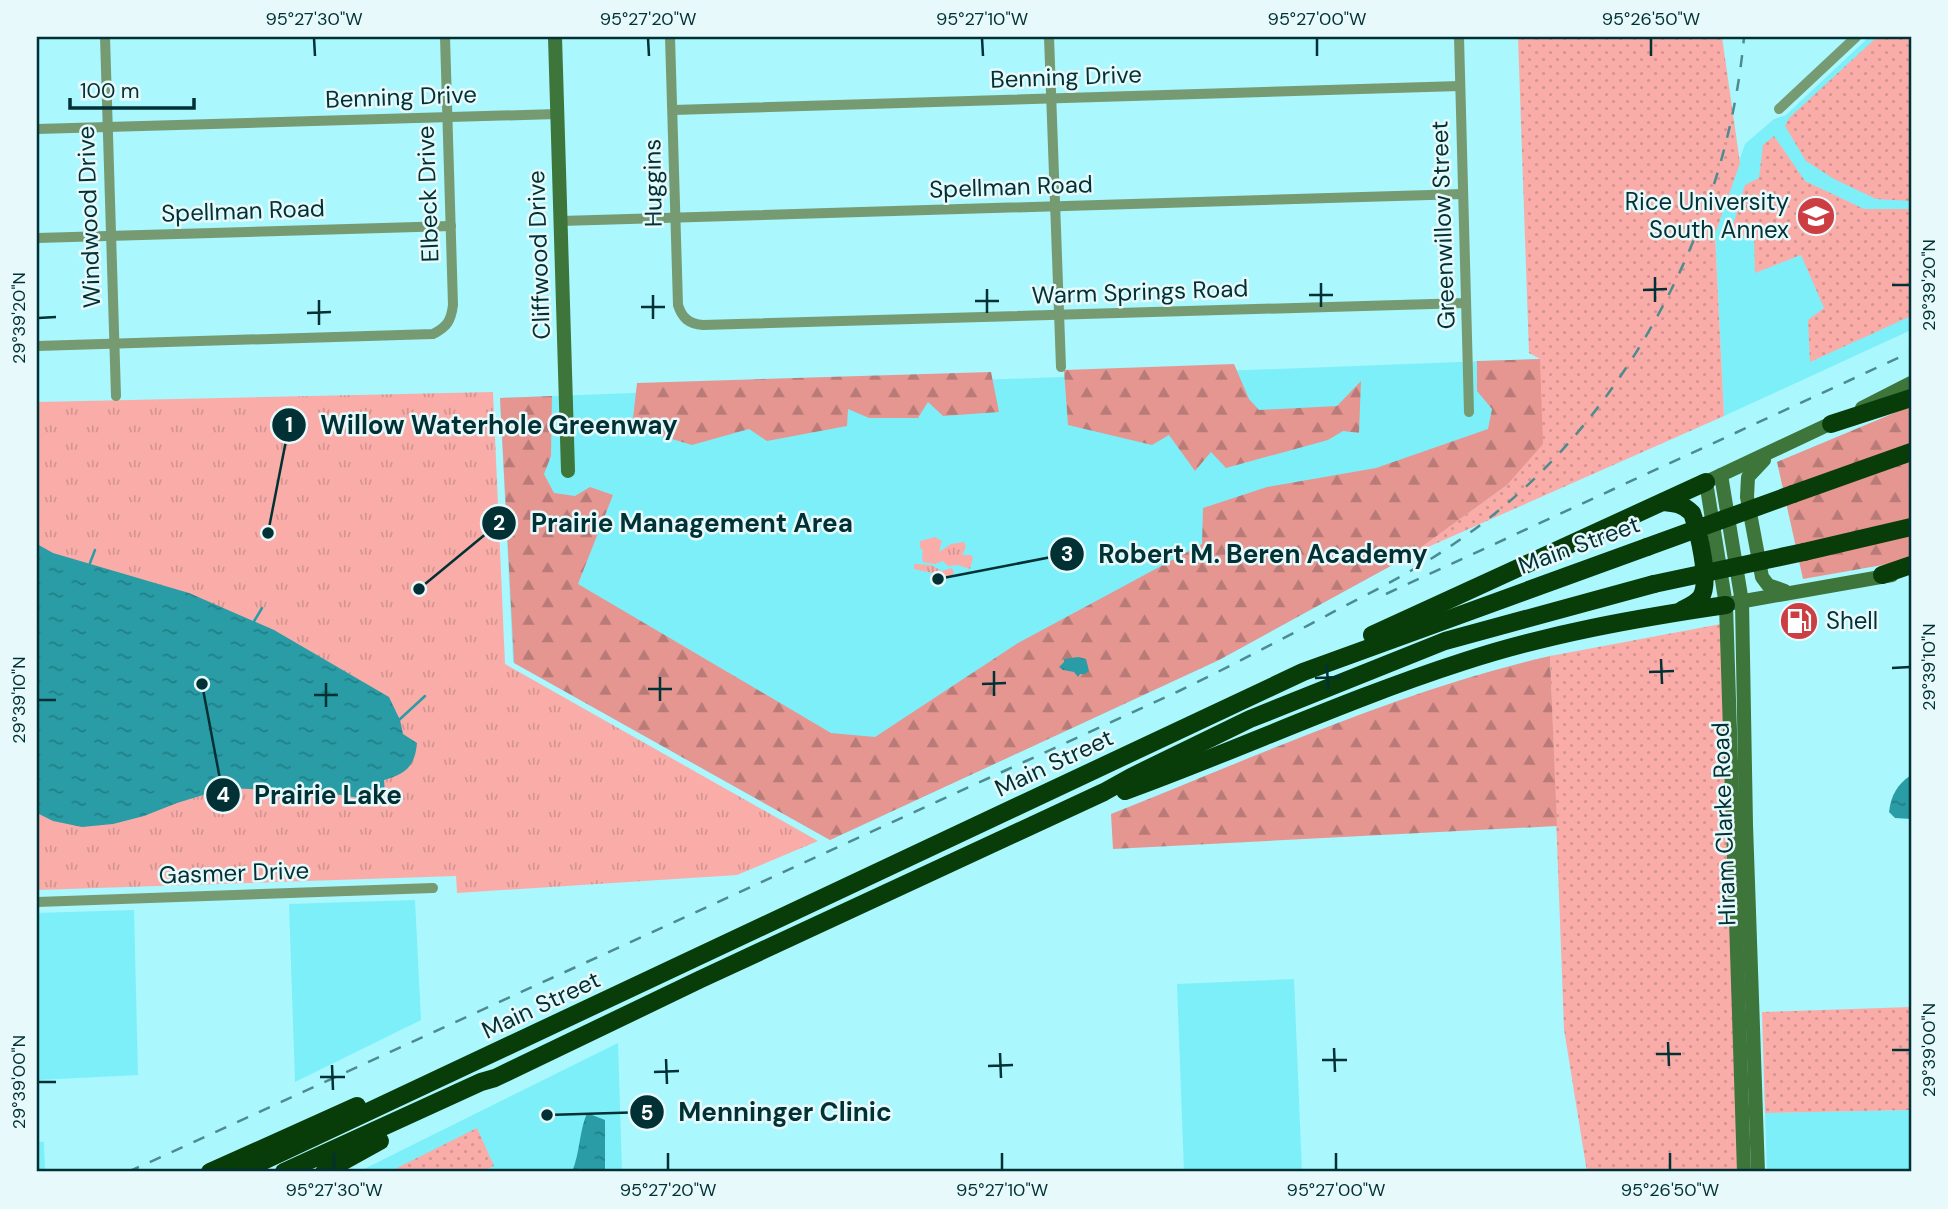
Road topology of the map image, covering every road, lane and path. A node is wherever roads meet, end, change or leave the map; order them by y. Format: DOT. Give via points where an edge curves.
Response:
graph roads {
  1 [pos="105,37"];
  2 [pos="445,37"];
  3 [pos="555,37"];
  4 [pos="670,37"];
  5 [pos="1049,37"];
  6 [pos="1459,37"];
  7 [pos="1855,37"];
  8 [pos="1460,86"];
  9 [pos="1052,98"];
  10 [pos="1779,108"];
  11 [pos="673,110"];
  12 [pos="557,114"];
  13 [pos="447,117"];
  14 [pos="108,127"];
  15 [pos="37,129"];
  16 [pos="1463,194"];
  17 [pos="1055,206"];
  18 [pos="675,217"];
  19 [pos="561,221"];
  20 [pos="451,226"];
  21 [pos="111,236"];
  22 [pos="37,238"];
  23 [pos="1466,303"];
  24 [pos="1059,316"];
  25 [pos="690,323"];
  26 [pos="114,343"];
  27 [pos="37,346"];
  28 [pos="1061,366"];
  29 [pos="1911,383"];
  30 [pos="116,396"];
  31 [pos="1911,398"];
  32 [pos="1469,412"];
  33 [pos="1831,424"];
  34 [pos="1773,452"];
  35 [pos="1911,452"];
  36 [pos="568,471"];
  37 [pos="1714,479"];
  38 [pos="1663,502"];
  39 [pos="1911,527"];
  40 [pos="1911,565"];
  41 [pos="1911,573"];
  42 [pos="1882,575"];
  43 [pos="1801,590"];
  44 [pos="1734,603"];
  45 [pos="1679,612"];
  46 [pos="1280,682"];
  47 [pos="1104,792"];
  48 [pos="433,888"];
  49 [pos="37,902"];
  50 [pos="485,1058"];
  51 [pos="402,1120"];
  52 [pos="1749,1121"];
  53 [pos="210,1172"];
  54 [pos="240,1172"];
  55 [pos="284,1172"];
  56 [pos="324,1172"];
  57 [pos="1744,1172"];
  58 [pos="1758,1172"];
  1 -- 14 [label="street, Windwood Drive"];
  2 -- 13 [label="street, Elbeck Drive"];
  3 -- 12 [label="main road, Cliffwood Drive"];
  4 -- 11 [label="street, Huggins"];
  5 -- 9 [label="street"];
  6 -- 8 [label="street, Greenwillow Street"];
  7 -- 10 [label="street"];
  8 -- 9 [label="street, Benning Drive"];
  8 -- 16 [label="street, Greenwillow Street"];
  9 -- 11 [label="street, Benning Drive"];
  9 -- 17 [label="street"];
  11 -- 18 [label="street, Huggins"];
  12 -- 13 [label="street, Benning Drive"];
  12 -- 19 [label="main road, Cliffwood Drive"];
  13 -- 14 [label="street, Benning Drive"];
  13 -- 20 [label="street, Elbeck Drive"];
  14 -- 15 [label="street, Benning Drive"];
  14 -- 21 [label="street, Windwood Drive"];
  16 -- 17 [label="street, Spellman Road"];
  16 -- 23 [label="street, Greenwillow Street"];
  17 -- 18 [label="street, Spellman Road"];
  17 -- 24 [label="street"];
  18 -- 19 [label="street, Spellman Road"];
  18 -- 25 [label="street, Huggins" via="678,305"];
  19 -- 36 [label="main road, Cliffwood Drive"];
  20 -- 21 [label="street, Spellman Road"];
  20 -- 26 [label="street, Elbeck Drive" via="452,320 433,334"];
  21 -- 22 [label="street, Spellman Road"];
  21 -- 26 [label="street, Windwood Drive"];
  23 -- 24 [label="street, Warm Springs Road"];
  23 -- 32 [label="street, Greenwillow Street"];
  24 -- 25 [label="street, Warm Springs Road"];
  24 -- 28 [label="street"];
  26 -- 27 [label="street"];
  26 -- 30 [label="street, Windwood Drive"];
  29 -- 33 [label="main road"];
  31 -- 33 [label="highway"];
  33 -- 34 [label="main road"];
  34 -- 37 [label="main road"];
  34 -- 43 [label="main road" via="1746,483 1762,576 1782,592"];
  35 -- 46 [label="highway, Main Street, bridge"];
  37 -- 38 [label="highway"];
  37 -- 44 [label="main road, Hiram Clarke Road"];
  38 -- 45 [label="highway" via="1677,503 1692,513 1704,571 1701,596"];
  38 -- 46 [label="highway"];
  39 -- 47 [label="highway, Main Street, bridge" via="1654,584 1445,641 1251,719"];
  40 -- 42 [label="highway"];
  41 -- 42 [label="main road"];
  42 -- 43 [label="main road"];
  43 -- 44 [label="main road"];
  44 -- 45 [label="highway"];
  44 -- 52 [label="main road, Hiram Clarke Road"];
  45 -- 47 [label="highway" via="1464,661 1126,791"];
  46 -- 50 [label="highway, Main Street"];
  47 -- 51 [label="highway, Main Street"];
  48 -- 49 [label="street, Gasmer Drive"];
  50 -- 53 [label="highway" via="335,1114"];
  50 -- 54 [label="highway, Main Street"];
  51 -- 55 [label="highway, Main Street"];
  51 -- 56 [label="highway" via="391,1136"];
  52 -- 57 [label="main road, Hiram Clarke Road"];
  52 -- 58 [label="main road, Hiram Clarke Road"];
}
